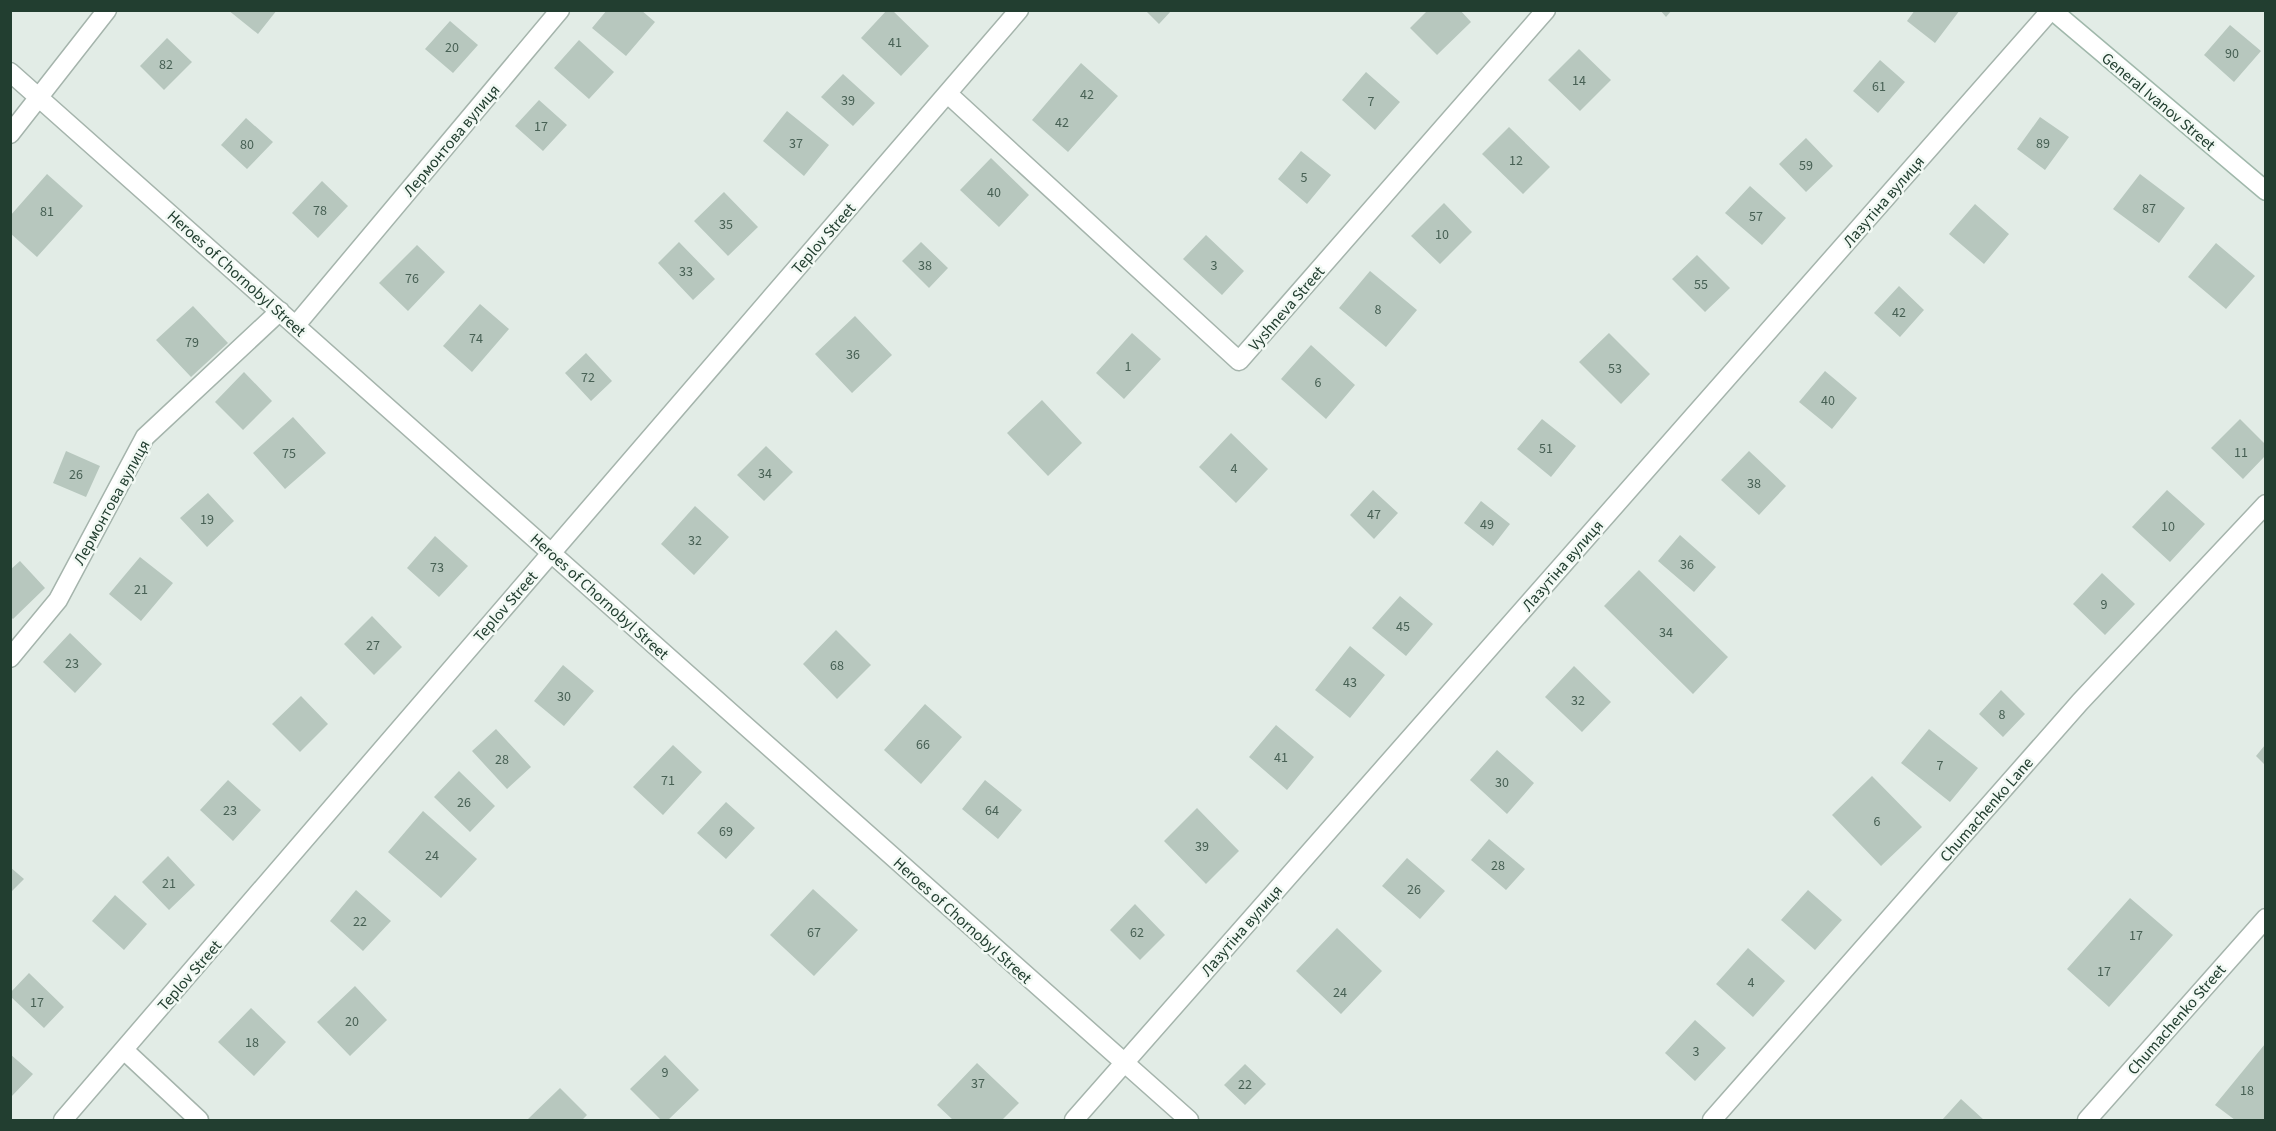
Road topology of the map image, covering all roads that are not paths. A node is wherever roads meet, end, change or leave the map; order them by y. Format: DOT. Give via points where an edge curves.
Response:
graph roads {
  1 [pos="107,10"];
  2 [pos="561,10"];
  3 [pos="1018,10"];
  4 [pos="1546,10"];
  5 [pos="2051,10"];
  6 [pos="10,72"];
  7 [pos="948,94"];
  8 [pos="39,98"];
  9 [pos="10,134"];
  10 [pos="2265,191"];
  11 [pos="280,311"];
  12 [pos="296,325"];
  13 [pos="2265,504"];
  14 [pos="551,552"];
  15 [pos="10,658"];
  16 [pos="2265,918"];
  17 [pos="124,1050"];
  18 [pos="1124,1063"];
  19 [pos="63,1120"];
  20 [pos="199,1120"];
  21 [pos="1074,1120"];
  22 [pos="1189,1120"];
  23 [pos="1712,1120"];
  24 [pos="2087,1120"];
  1 -- 8 [label="street"];
  2 -- 12 [label="street, Лермонтова вулиця"];
  3 -- 7 [label="street, Teplov Street"];
  4 -- 7 [label="street, Vyshneva Street" via="1239,361"];
  5 -- 10 [label="street, General Ivanov Street"];
  5 -- 18 [label="street, Лазутіна вулиця"];
  6 -- 8 [label="street, Heroes of Chornobyl Street"];
  7 -- 14 [label="street, Teplov Street"];
  8 -- 9 [label="street"];
  8 -- 11 [label="street, Heroes of Chornobyl Street"];
  11 -- 12 [label="street, Heroes of Chornobyl Street"];
  11 -- 15 [label="street, Лермонтова вулиця" via="145,437 58,600"];
  12 -- 14 [label="street, Heroes of Chornobyl Street"];
  13 -- 23 [label="street, Chumachenko Lane" via="2080,702"];
  14 -- 17 [label="street, Teplov Street"];
  14 -- 18 [label="street, Heroes of Chornobyl Street"];
  16 -- 24 [label="street, Chumachenko Street"];
  17 -- 19 [label="street, Teplov Street"];
  17 -- 20 [label="street"];
  18 -- 21 [label="street, Лазутіна вулиця"];
  18 -- 22 [label="street, Heroes of Chornobyl Street"];
}
